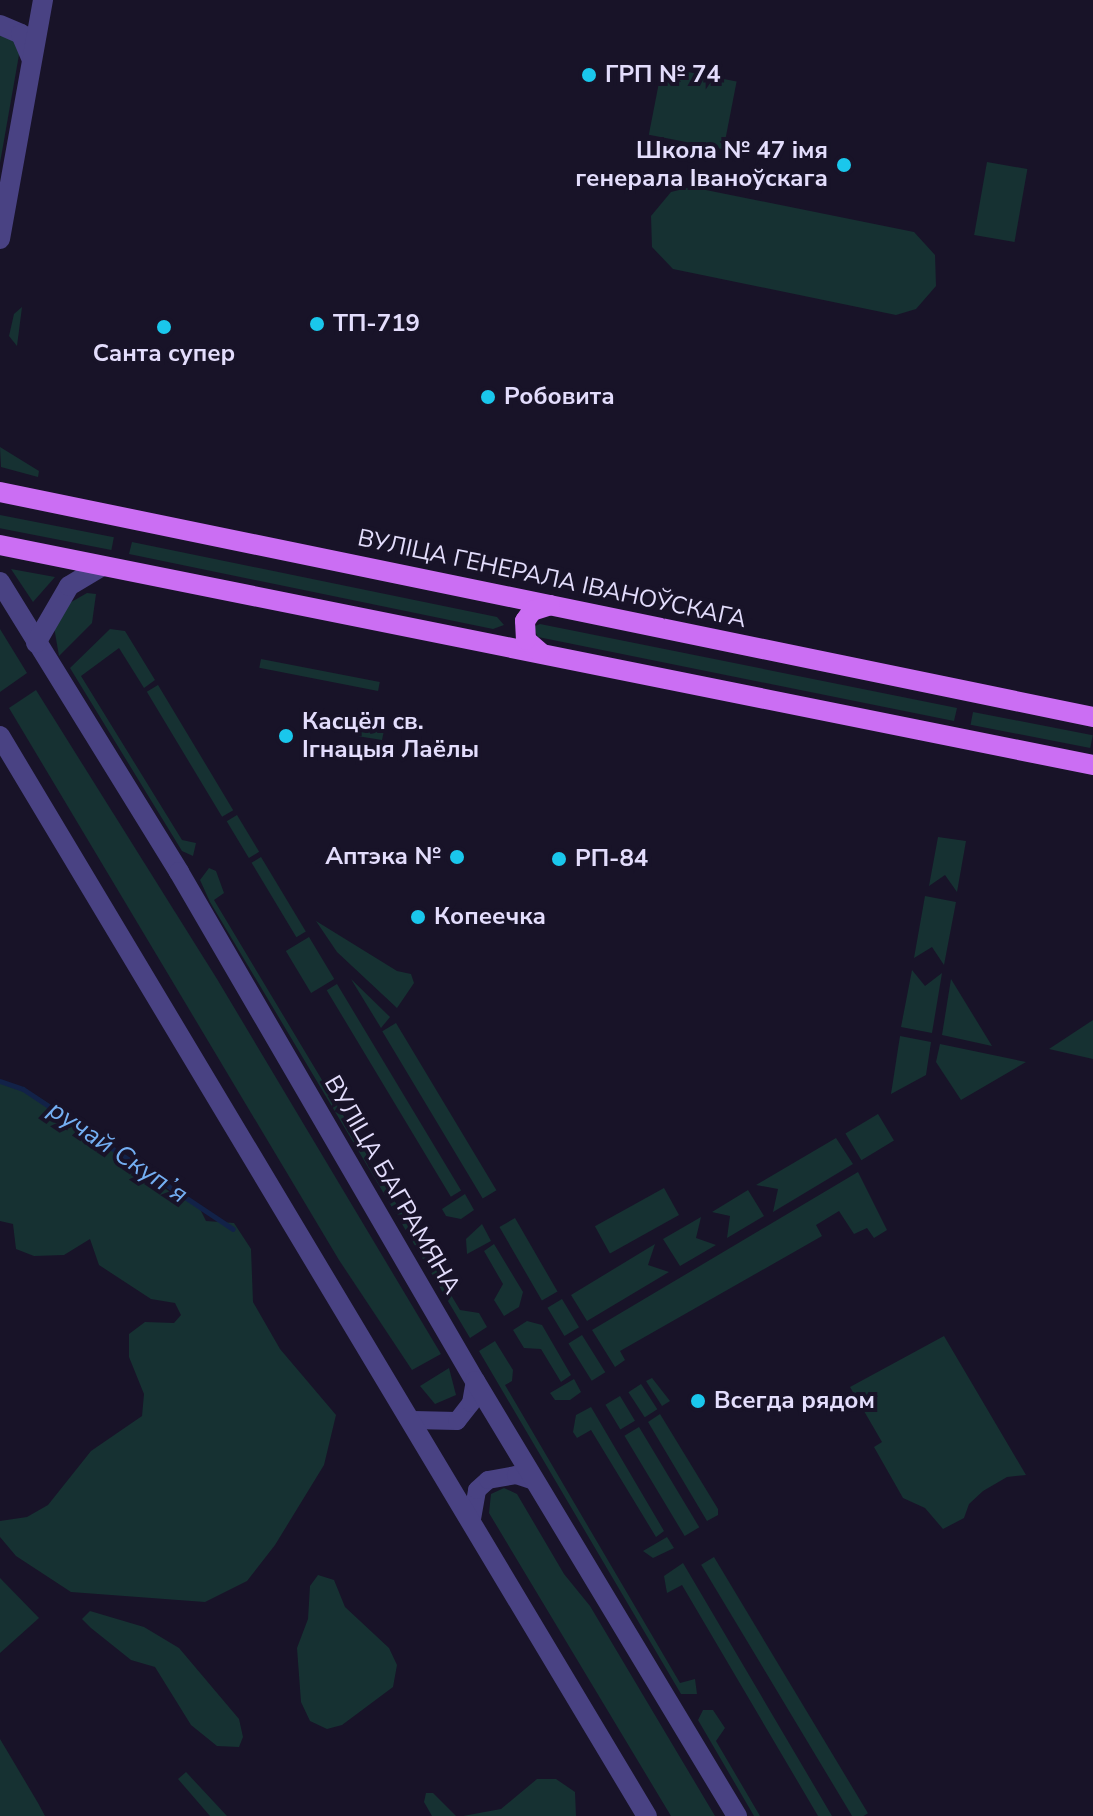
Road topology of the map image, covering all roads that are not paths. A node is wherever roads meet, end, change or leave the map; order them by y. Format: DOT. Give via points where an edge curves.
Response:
graph roads {
  1 [pos="43,0"];
  2 [pos="0,25"];
  3 [pos="31,57"];
  4 [pos="0,239"];
  5 [pos="0,492"];
  6 [pos="0,545"];
  7 [pos="102,566"];
  8 [pos="0,582"];
  9 [pos="500,594"];
  10 [pos="550,605"];
  11 [pos="489,642"];
  12 [pos="36,643"];
  13 [pos="540,652"];
  14 [pos="1093,717"];
  15 [pos="0,736"];
  16 [pos="1093,765"];
  17 [pos="475,1381"];
  18 [pos="413,1420"];
  19 [pos="534,1481"];
  20 [pos="472,1519"];
  21 [pos="647,1816"];
  22 [pos="737,1816"];
  1 -- 3 [label="street"];
  2 -- 3 [label="street" via="21,34"];
  3 -- 4 [label="street"];
  5 -- 9 [label="main road, ВУЛІЦА ГЕНЕРАЛА ІВАНОЎСКАГА"];
  6 -- 7 [label="main road"];
  7 -- 11 [label="main road"];
  7 -- 12 [label="street" via="69,586"];
  8 -- 12 [label="street, ВУЛІЦА БАГРАМЯНА"];
  9 -- 10 [label="main road, ВУЛІЦА ГЕНЕРАЛА ІВАНОЎСКАГА"];
  9 -- 11 [label="main road" via="511,604 514,626 507,636"];
  10 -- 13 [label="main road" via="532,611 523,628 529,645"];
  10 -- 14 [label="main road, ВУЛІЦА ГЕНЕРАЛА ІВАНОЎСКАГА"];
  11 -- 13 [label="main road"];
  12 -- 17 [label="street, ВУЛІЦА БАГРАМЯНА" via="179,872"];
  13 -- 16 [label="main road"];
  15 -- 18 [label="street"];
  17 -- 18 [label="street" via="471,1403 457,1421"];
  17 -- 19 [label="street, ВУЛІЦА БАГРАМЯНА"];
  18 -- 20 [label="street"];
  19 -- 20 [label="street" via="516,1475 488,1480 477,1490"];
  19 -- 22 [label="street, ВУЛІЦА БАГРАМЯНА"];
  20 -- 21 [label="street"];
}
